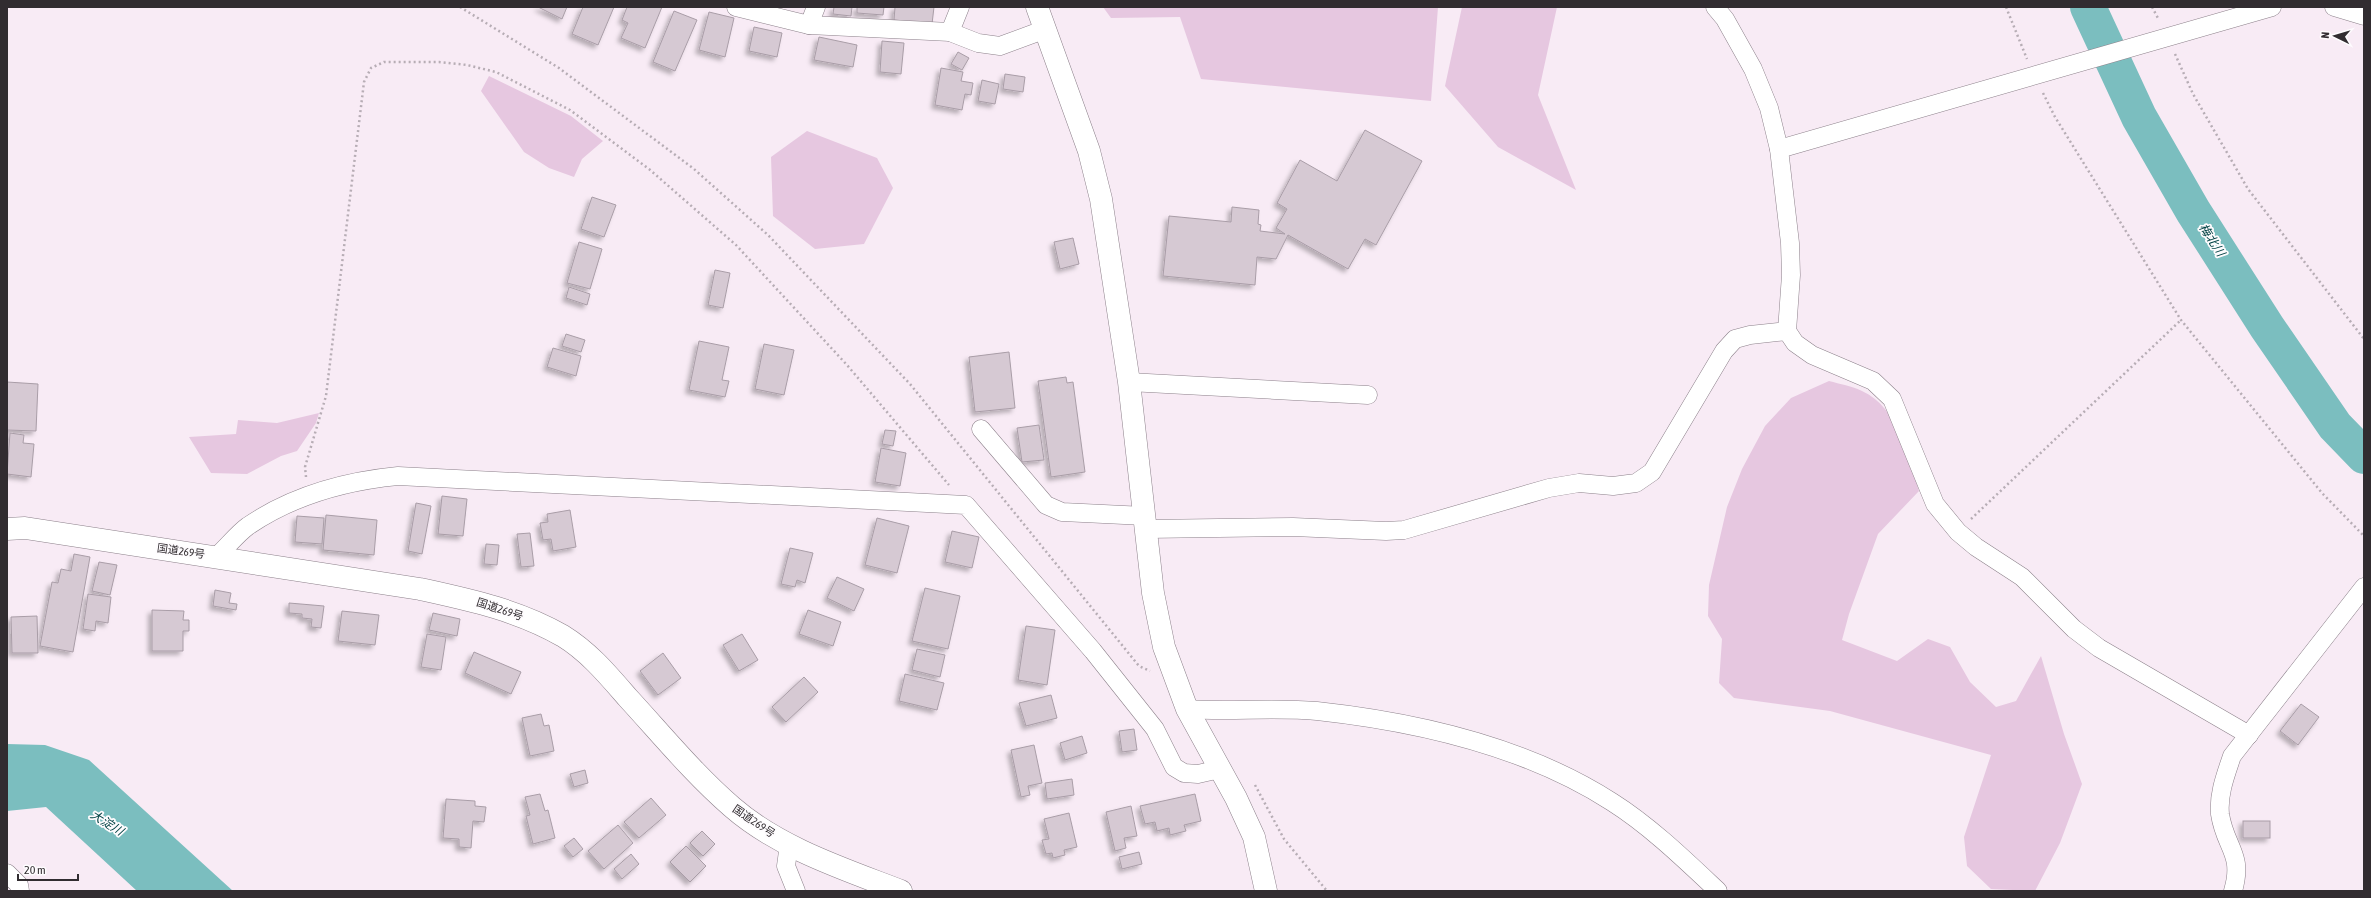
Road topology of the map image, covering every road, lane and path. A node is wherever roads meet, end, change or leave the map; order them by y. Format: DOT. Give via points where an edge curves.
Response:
graph roads {
  1 [pos="460,7"];
  2 [pos="736,7"];
  3 [pos="816,7"];
  4 [pos="960,7"];
  5 [pos="1037,7"];
  6 [pos="1715,7"];
  7 [pos="2006,7"];
  8 [pos="2272,7"];
  9 [pos="2334,7"];
  10 [pos="2364,16"];
  11 [pos="809,25"];
  12 [pos="1046,29"];
  13 [pos="950,32"];
  14 [pos="2168,38"];
  15 [pos="2034,75"];
  16 [pos="1779,149"];
  17 [pos="2181,320"];
  18 [pos="1787,331"];
  19 [pos="2364,339"];
  20 [pos="1129,382"];
  21 [pos="1368,395"];
  22 [pos="981,429"];
  23 [pos="312,494"];
  24 [pos="966,505"];
  25 [pos="1145,523"];
  26 [pos="7,529"];
  27 [pos="1958,532"];
  28 [pos="2364,536"];
  29 [pos="217,556"];
  30 [pos="2364,587"];
  31 [pos="1139,666"];
  32 [pos="1187,709"];
  33 [pos="2249,736"];
  34 [pos="1220,769"];
  35 [pos="1284,839"];
  36 [pos="789,844"];
  37 [pos="7,873"];
  38 [pos="20,891"];
  39 [pos="796,891"];
  40 [pos="902,891"];
  41 [pos="1266,891"];
  42 [pos="1327,891"];
  43 [pos="1718,891"];
  44 [pos="2233,891"];
  1 -- 31 [label="path" via="559,68 694,169 768,235 910,384"];
  2 -- 11 [label="street"];
  3 -- 11 [label="street"];
  4 -- 13 [label="street"];
  5 -- 12 [label="main road"];
  6 -- 16 [label="street" via="1725,19 1753,69 1769,108"];
  7 -- 15 [label="path"];
  8 -- 14 [label="street"];
  9 -- 10 [label="street"];
  11 -- 13 [label="street"];
  12 -- 13 [label="street" via="1000,46 978,43"];
  12 -- 20 [label="main road" via="1086,143 1099,192"];
  14 -- 15 [label="street"];
  14 -- 19 [label="path" via="2193,94 2248,189"];
  15 -- 16 [label="street"];
  15 -- 17 [label="path" via="2055,117"];
  16 -- 18 [label="street" via="1790,243 1791,275"];
  17 -- 27 [label="path"];
  17 -- 28 [label="path" via="2322,493"];
  18 -- 25 [label="street" via="1735,339 1724,351 1652,472 1636,483 1613,486 1579,484 1548,488 1404,530"];
  18 -- 27 [label="street" via="1795,343 1812,355 1873,381 1892,399 1935,504"];
  20 -- 21 [label="street"];
  20 -- 25 [label="main road"];
  22 -- 25 [label="street" via="1046,505 1062,512"];
  23 -- 24 [label="street" via="360,480 398,476"];
  23 -- 24 [label="path" via="305,467 326,396 364,82 371,68 384,62 439,62 496,72 570,110 649,169 736,245 847,365"];
  23 -- 29 [label="street" via="248,527"];
  24 -- 34 [label="street" via="1155,729 1174,767 1184,773 1198,774"];
  25 -- 32 [label="main road" via="1153,593 1164,647"];
  26 -- 29 [label="main road, 国道269号" via="26,528"];
  27 -- 33 [label="street" via="2022,577 2074,629 2099,648"];
  29 -- 36 [label="main road, 国道269号" via="420,589 484,603 525,617 563,636 594,660 695,771 733,808"];
  30 -- 33 [label="street"];
  32 -- 34 [label="main road"];
  32 -- 43 [label="street" via="1315,711 1436,732 1524,756 1566,775 1612,802"];
  33 -- 44 [label="street" via="2232,756 2222,784 2220,813 2225,834 2236,859 2237,875"];
  34 -- 41 [label="main road" via="1254,837"];
  35 -- 42 [label="path"];
  36 -- 39 [label="street" via="786,866"];
  36 -- 40 [label="main road, 国道269号" via="817,858"];
  37 -- 38 [label="street" via="19,885"];
}
